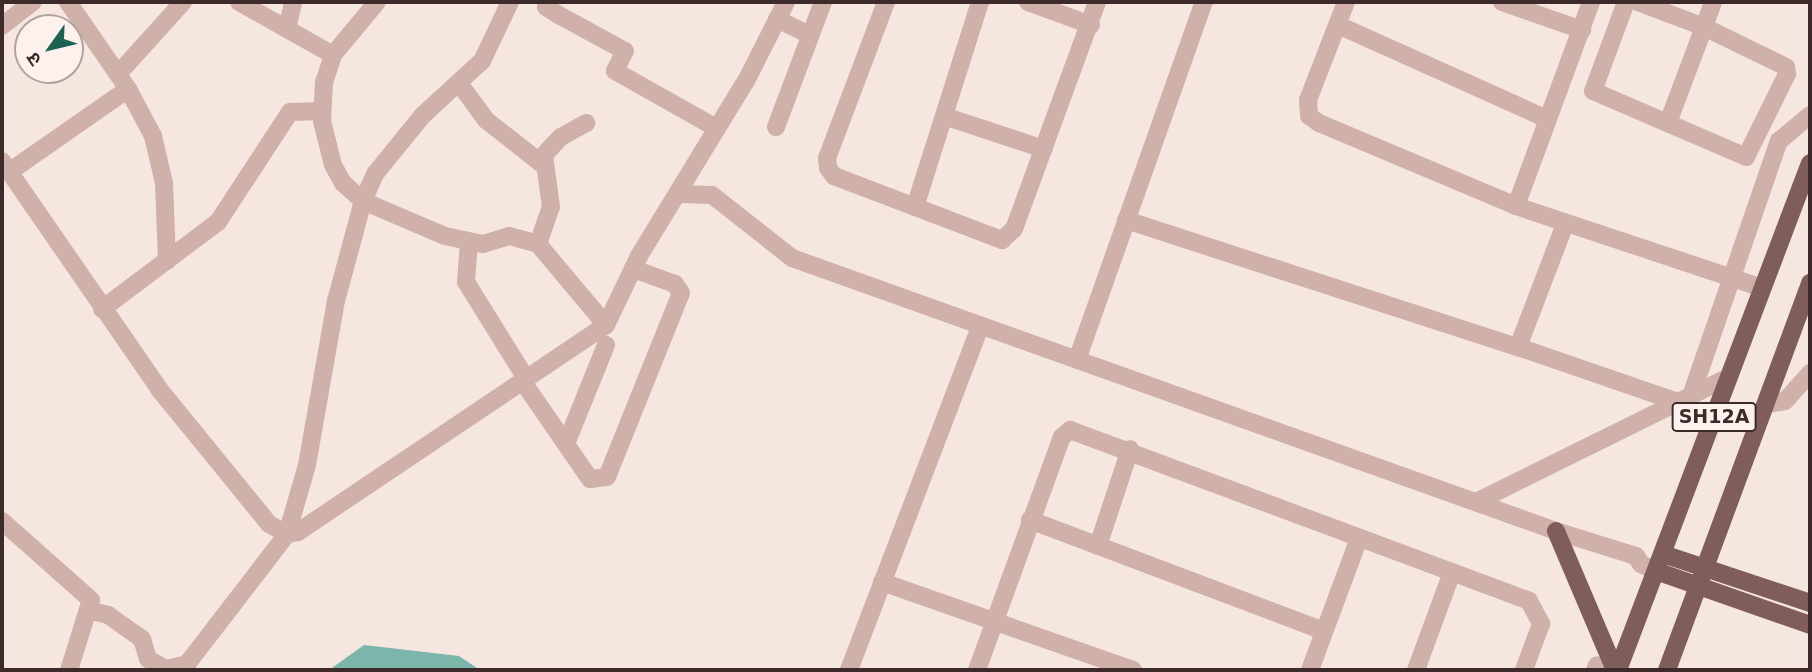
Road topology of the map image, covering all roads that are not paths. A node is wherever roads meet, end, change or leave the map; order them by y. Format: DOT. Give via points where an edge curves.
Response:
graph roads {
  1 [pos="33,2"];
  2 [pos="68,2"];
  3 [pos="183,2"];
  4 [pos="239,2"];
  5 [pos="293,2"];
  6 [pos="377,2"];
  7 [pos="510,2"];
  8 [pos="548,2"];
  9 [pos="786,2"];
  10 [pos="822,2"];
  11 [pos="886,2"];
  12 [pos="980,2"];
  13 [pos="1028,2"];
  14 [pos="1097,2"];
  15 [pos="1204,2"];
  16 [pos="1346,2"];
  17 [pos="1502,2"];
  18 [pos="1591,2"];
  19 [pos="1626,2"];
  20 [pos="1638,2"];
  21 [pos="1713,2"];
  22 [pos="777,19"];
  23 [pos="1091,25"];
  24 [pos="1338,25"];
  25 [pos="2,26"];
  26 [pos="1704,27"];
  27 [pos="287,29"];
  28 [pos="1582,30"];
  29 [pos="810,35"];
  30 [pos="333,55"];
  31 [pos="118,74"];
  32 [pos="459,83"];
  33 [pos="128,89"];
  34 [pos="320,111"];
  35 [pos="1810,114"];
  36 [pos="944,116"];
  37 [pos="1547,118"];
  38 [pos="586,123"];
  39 [pos="1668,123"];
  40 [pos="776,127"];
  41 [pos="716,128"];
  42 [pos="1044,149"];
  43 [pos="1810,163"];
  44 [pos="542,164"];
  45 [pos="6,167"];
  46 [pos="680,194"];
  47 [pos="363,201"];
  48 [pos="915,206"];
  49 [pos="1516,206"];
  50 [pos="1126,220"];
  51 [pos="1565,224"];
  52 [pos="470,242"];
  53 [pos="538,244"];
  54 [pos="167,261"];
  55 [pos="633,269"];
  56 [pos="1731,278"];
  57 [pos="1760,287"];
  58 [pos="1809,288"];
  59 [pos="102,309"];
  60 [pos="606,325"];
  61 [pos="980,327"];
  62 [pos="607,345"];
  63 [pos="1518,347"];
  64 [pos="1077,360"];
  65 [pos="1810,373"];
  66 [pos="1729,377"];
  67 [pos="525,381"];
  68 [pos="1685,399"];
  69 [pos="1768,404"];
  70 [pos="566,444"];
  71 [pos="1130,449"];
  72 [pos="1476,502"];
  73 [pos="1030,520"];
  74 [pos="2,521"];
  75 [pos="1556,531"];
  76 [pos="287,534"];
  77 [pos="1359,538"];
  78 [pos="1098,546"];
  79 [pos="1660,563"];
  80 [pos="1706,566"];
  81 [pos="1452,572"];
  82 [pos="882,582"];
  83 [pos="1699,584"];
  84 [pos="1810,603"];
  85 [pos="88,610"];
  86 [pos="995,621"];
  87 [pos="1810,625"];
  88 [pos="1324,631"];
  89 [pos="69,670"];
  90 [pos="849,670"];
  91 [pos="977,670"];
  92 [pos="1133,670"];
  93 [pos="1310,670"];
  94 [pos="1416,670"];
  95 [pos="1524,670"];
  96 [pos="1616,670"];
  97 [pos="1667,670"];
  1 -- 25 [label="street"];
  2 -- 31 [label="street"];
  3 -- 31 [label="street"];
  4 -- 27 [label="street"];
  5 -- 27 [label="street"];
  6 -- 30 [label="street"];
  7 -- 32 [label="street" via="482,61"];
  8 -- 41 [label="street" via="546,7 557,14 625,51 615,71"];
  9 -- 22 [label="street"];
  10 -- 29 [label="street"];
  11 -- 48 [label="street" via="827,158 828,168 834,176"];
  12 -- 36 [label="street"];
  13 -- 23 [label="street"];
  14 -- 23 [label="street"];
  15 -- 50 [label="street"];
  16 -- 24 [label="street"];
  17 -- 28 [label="street"];
  18 -- 28 [label="street"];
  19 -- 39 [label="street" via="1593,91"];
  20 -- 26 [label="street"];
  21 -- 26 [label="street"];
  22 -- 29 [label="street"];
  22 -- 41 [label="street"];
  23 -- 42 [label="street"];
  24 -- 37 [label="street"];
  24 -- 49 [label="street" via="1308,100 1309,116"];
  26 -- 39 [label="street"];
  26 -- 39 [label="street" via="1780,61 1787,74 1746,157"];
  27 -- 30 [label="street"];
  28 -- 37 [label="street"];
  29 -- 40 [label="street"];
  30 -- 34 [label="street"];
  31 -- 33 [label="street"];
  32 -- 44 [label="street" via="486,120"];
  32 -- 47 [label="street" via="415,124 375,174"];
  33 -- 45 [label="street"];
  33 -- 54 [label="street" via="153,136 162,168"];
  34 -- 47 [label="street" via="336,172"];
  34 -- 54 [label="street" via="290,112 260,153 230,208 207,233"];
  35 -- 56 [label="street" via="1779,141"];
  36 -- 42 [label="street"];
  36 -- 48 [label="street"];
  37 -- 49 [label="street"];
  38 -- 44 [label="street" via="555,141"];
  41 -- 46 [label="street"];
  42 -- 48 [label="street" via="1014,229 1002,240"];
  43 -- 57 [label="main road, SH12A"];
  44 -- 53 [label="street" via="551,207"];
  45 -- 59 [label="street"];
  46 -- 55 [label="street"];
  46 -- 61 [label="street" via="712,195 792,258"];
  47 -- 52 [label="street"];
  47 -- 76 [label="street" via="336,301 307,465"];
  49 -- 51 [label="street"];
  50 -- 63 [label="street"];
  50 -- 64 [label="street"];
  51 -- 56 [label="street"];
  51 -- 63 [label="street"];
  52 -- 53 [label="street" via="509,236"];
  52 -- 67 [label="street" via="466,282"];
  53 -- 60 [label="street"];
  54 -- 59 [label="street"];
  55 -- 60 [label="street"];
  55 -- 70 [label="street" via="675,284 681,293 607,477 590,479"];
  56 -- 57 [label="street"];
  56 -- 68 [label="street"];
  57 -- 66 [label="main road, SH12A"];
  58 -- 69 [label="main road, SH12A"];
  59 -- 76 [label="street" via="232,482 269,524"];
  60 -- 67 [label="street"];
  61 -- 64 [label="street"];
  61 -- 82 [label="street"];
  62 -- 70 [label="street"];
  63 -- 68 [label="street"];
  64 -- 72 [label="street"];
  65 -- 69 [label="street" via="1785,401"];
  66 -- 68 [label="street"];
  66 -- 79 [label="main road, SH12A"];
  67 -- 70 [label="street"];
  67 -- 76 [label="street" via="298,532"];
  68 -- 72 [label="street"];
  69 -- 80 [label="main road, SH12A"];
  71 -- 73 [label="street" via="1070,430 1062,437"];
  71 -- 77 [label="street"];
  71 -- 78 [label="street"];
  72 -- 75 [label="street"];
  73 -- 78 [label="street"];
  73 -- 86 [label="street"];
  74 -- 85 [label="street" via="91,600"];
  75 -- 79 [label="street" via="1636,556 1644,551"];
  75 -- 96 [label="main road"];
  76 -- 85 [label="street" via="187,664 166,669 148,659 142,639 108,615"];
  77 -- 81 [label="street"];
  77 -- 88 [label="street"];
  78 -- 88 [label="street"];
  79 -- 80 [label="main road"];
  79 -- 83 [label="main road"];
  79 -- 96 [label="main road, SH12A"];
  80 -- 83 [label="main road, SH12A"];
  80 -- 84 [label="main road"];
  81 -- 94 [label="street"];
  81 -- 95 [label="street" via="1529,601 1536,609 1541,624"];
  82 -- 86 [label="street"];
  82 -- 90 [label="street"];
  83 -- 87 [label="main road"];
  83 -- 97 [label="main road, SH12A"];
  85 -- 89 [label="street"];
  86 -- 91 [label="street"];
  86 -- 92 [label="street"];
  88 -- 93 [label="street"];
}
